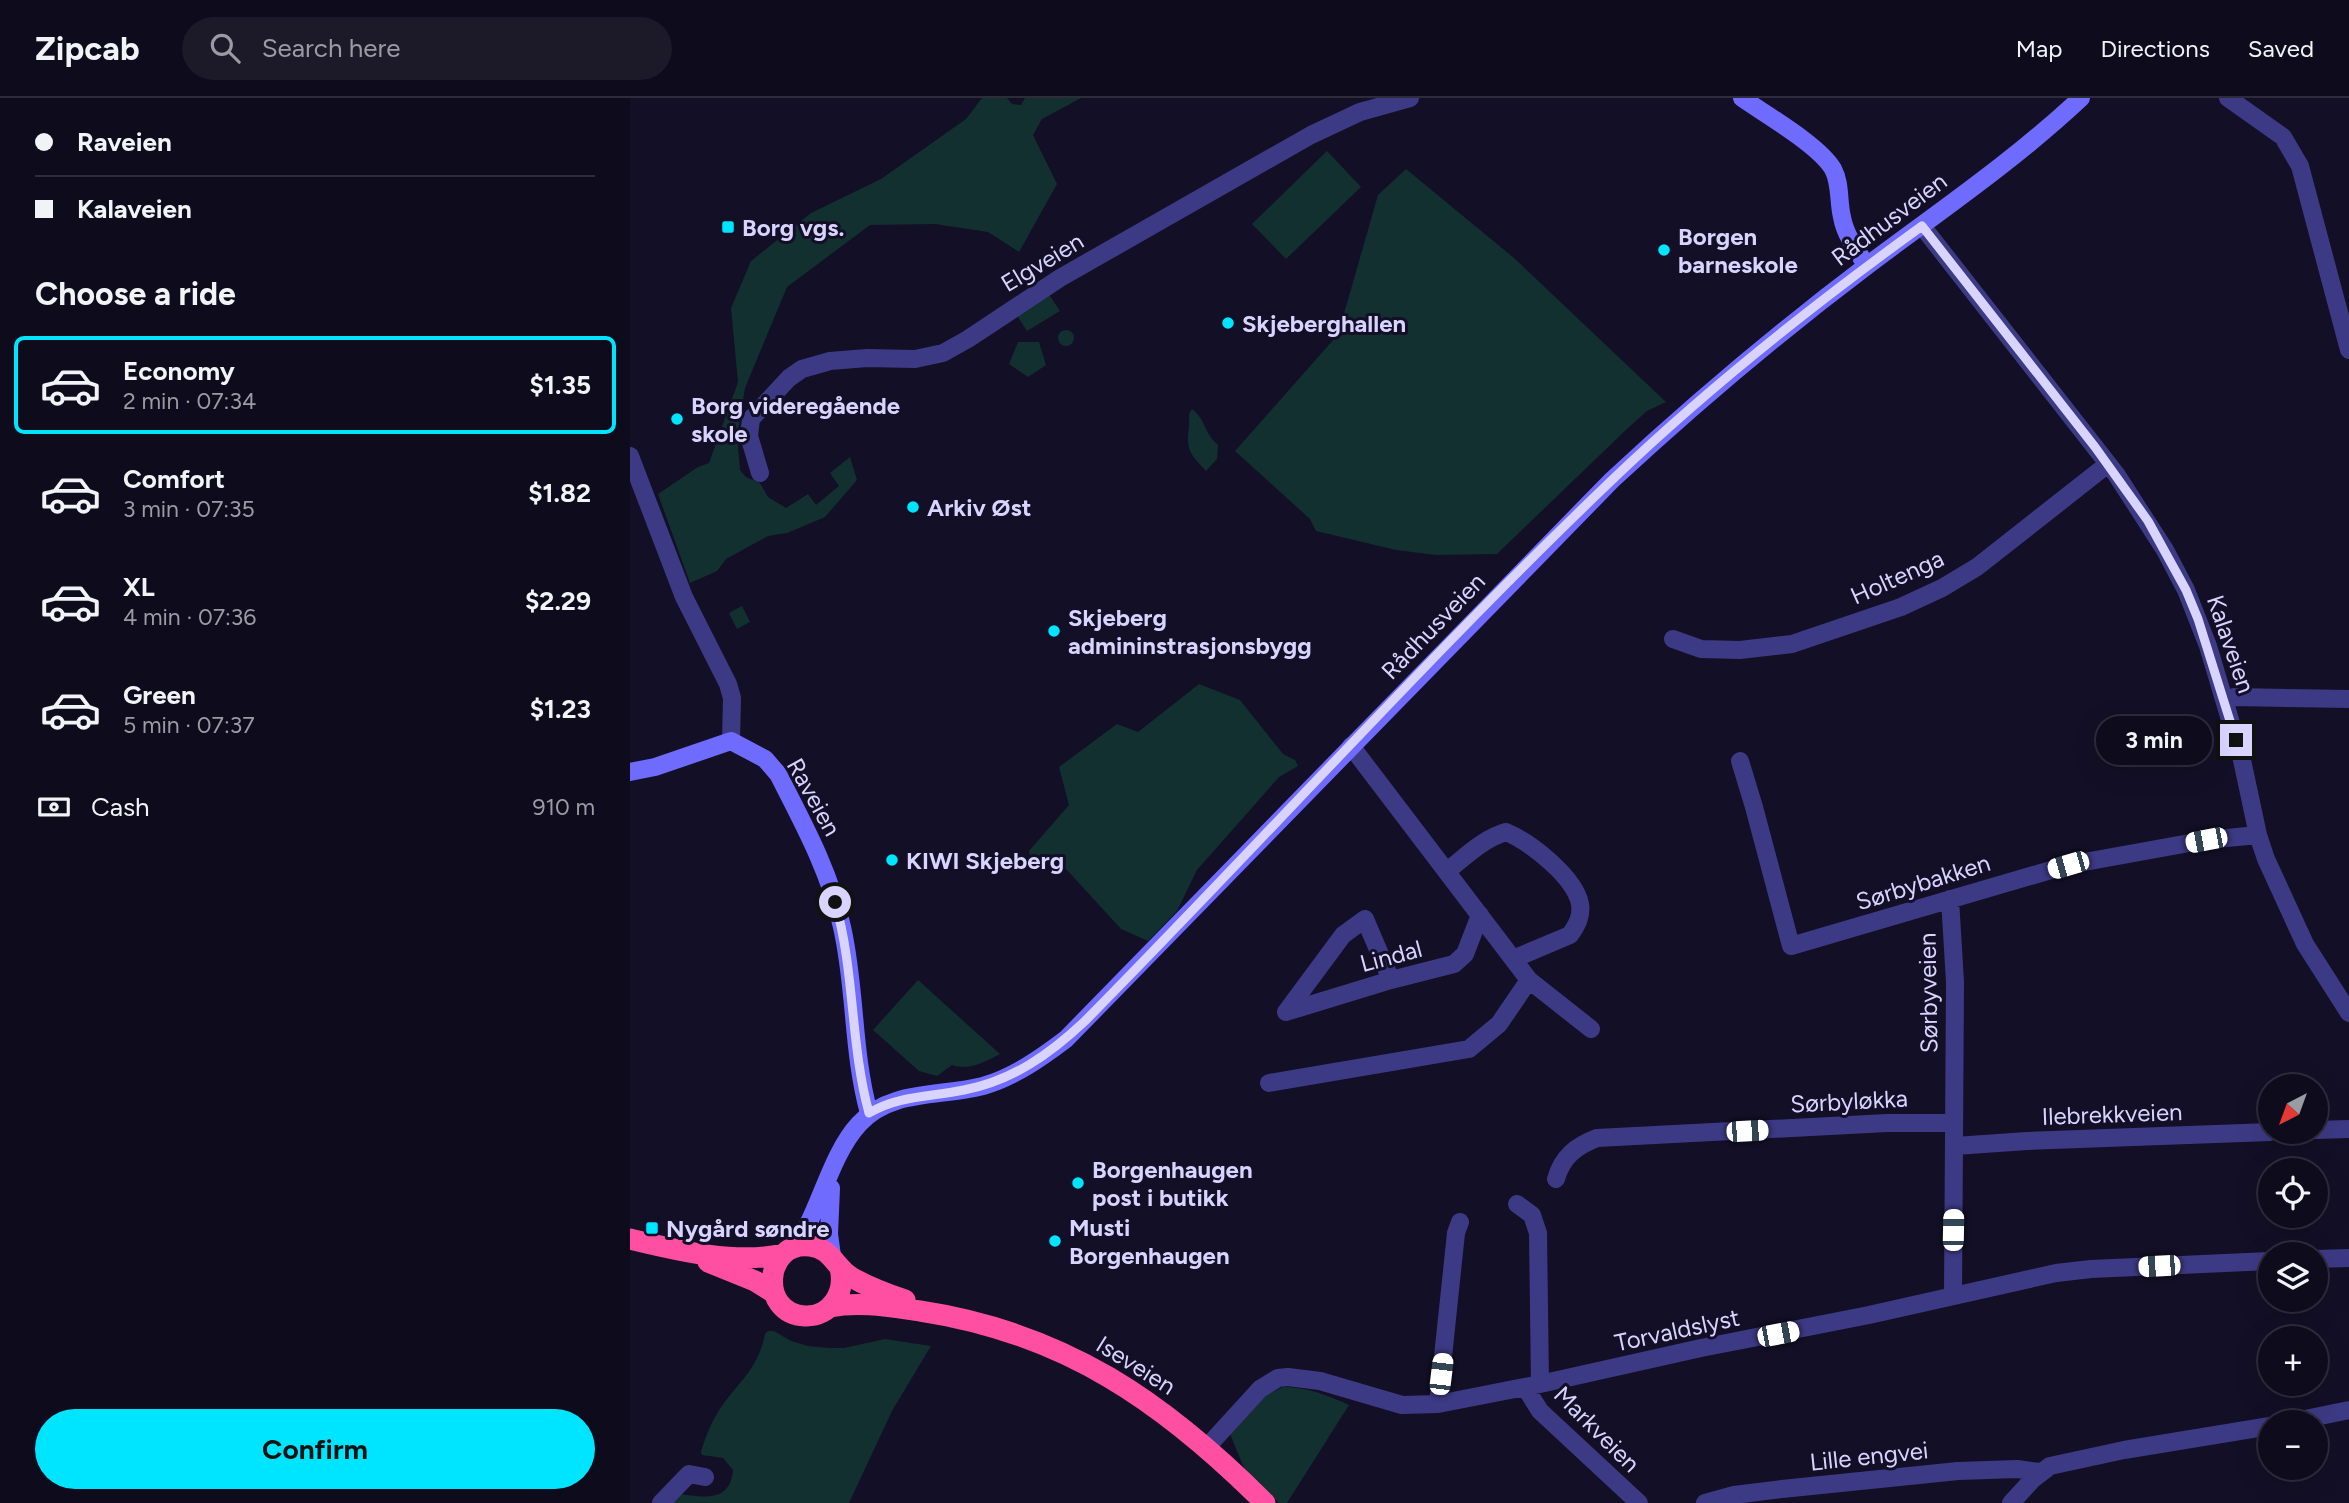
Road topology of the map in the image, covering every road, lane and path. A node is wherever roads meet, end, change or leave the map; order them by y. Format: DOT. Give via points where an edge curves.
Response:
graph roads {
  1 [pos="1410,98"];
  2 [pos="1742,98"];
  3 [pos="2081,98"];
  4 [pos="2228,98"];
  5 [pos="1922,226"];
  6 [pos="1867,265"];
  7 [pos="2349,350"];
  8 [pos="630,456"];
  9 [pos="2108,464"];
  10 [pos="760,472"];
  11 [pos="1673,639"];
  12 [pos="2349,699"];
  13 [pos="2225,700"];
  14 [pos="731,741"];
  15 [pos="1351,746"];
  16 [pos="1740,761"];
  17 [pos="630,772"];
  18 [pos="2258,835"];
  19 [pos="1447,872"];
  20 [pos="1950,900"];
  21 [pos="1480,915"];
  22 [pos="1513,959"];
  23 [pos="1391,980"];
  24 [pos="1530,980"];
  25 [pos="2349,1013"];
  26 [pos="1591,1029"];
  27 [pos="1269,1083"];
  28 [pos="869,1113"];
  29 [pos="1954,1123"];
  30 [pos="2349,1129"];
  31 [pos="2328,1130"];
  32 [pos="2258,1132"];
  33 [pos="1955,1146"];
  34 [pos="832,1170"];
  35 [pos="1556,1179"];
  36 [pos="1517,1204"];
  37 [pos="1460,1222"];
  38 [pos="630,1240"];
  39 [pos="666,1248"];
  40 [pos="790,1250"];
  41 [pos="2349,1258"];
  42 [pos="2328,1259"];
  43 [pos="836,1262"];
  44 [pos="2258,1262"];
  45 [pos="774,1293"];
  46 [pos="1953,1296"];
  47 [pos="830,1307"];
  48 [pos="954,1316"];
  49 [pos="1532,1385"];
  50 [pos="1438,1404"];
  51 [pos="2349,1410"];
  52 [pos="2328,1414"];
  53 [pos="2258,1428"];
  54 [pos="1207,1447"];
  55 [pos="2040,1472"];
  56 [pos="705,1477"];
  57 [pos="661,1503"];
  58 [pos="1265,1503"];
  59 [pos="1639,1503"];
  60 [pos="1704,1503"];
  61 [pos="2011,1503"];
  1 -- 10 [label="street, Elgveien" via="1360,112 1311,135 1060,278 943,353 915,359 830,361 802,369 751,419 749,436"];
  2 -- 6 [label="street" via="1833,169 1842,220"];
  3 -- 5 [label="street, Rådhusveien"];
  4 -- 7 [label="street" via="2283,137 2296,157"];
  5 -- 6 [label="street, Rådhusveien"];
  5 -- 9 [label="street, Kalaveien"];
  6 -- 15 [label="street, Rådhusveien" via="1612,480"];
  8 -- 14 [label="street" via="684,597 728,684"];
  9 -- 11 [label="street, Holtenga" via="1976,566 1901,607 1792,644 1701,649"];
  9 -- 13 [label="street, Kalaveien" via="2148,521 2186,590"];
  12 -- 13 [label="street"];
  13 -- 18 [label="street, Kalaveien"];
  14 -- 17 [label="street"];
  14 -- 28 [label="street, Raveien" via="765,760 778,774 828,877 842,928"];
  15 -- 19 [label="street"];
  15 -- 28 [label="street, Rådhusveien" via="1113,993 1045,1055 986,1085 903,1098"];
  16 -- 20 [label="street, Sørbybakken" via="1791,946"];
  18 -- 20 [label="street, Sørbybakken" via="2068,865"];
  18 -- 25 [label="street, Kalaveien" via="2305,944"];
  19 -- 21 [label="street"];
  19 -- 22 [label="street" via="1480,845 1506,832 1532,846 1565,877 1581,906 1577,925 1570,935"];
  20 -- 29 [label="street, Sørbyveien" via="1955,982"];
  21 -- 22 [label="street"];
  21 -- 23 [label="street, Lindal" via="1460,961"];
  22 -- 24 [label="street"];
  23 -- 23 [label="street, Lindal" via="1286,1012 1343,935 1365,919"];
  24 -- 26 [label="street"];
  24 -- 27 [label="street" via="1499,1024 1469,1049"];
  28 -- 34 [label="street, Rådhusveien" via="842,1146"];
  29 -- 33 [label="street, Sørbyveien"];
  29 -- 35 [label="street, Sørbyløkka" via="1597,1138 1565,1158"];
  30 -- 31 [label="street"];
  32 -- 33 [label="street, Ilebrekkveien"];
  33 -- 46 [label="street, Sørbyveien"];
  34 -- 40 [label="street, Rådhusveien" via="813,1217"];
  34 -- 43 [label="street, Rådhusveien" via="829,1234"];
  36 -- 49 [label="street" via="1532,1215 1538,1233"];
  37 -- 50 [label="street"];
  38 -- 39 [label="highway"];
  39 -- 40 [label="highway" via="752,1258"];
  39 -- 45 [label="highway" via="737,1272"];
  40 -- 43 [label="highway" via="819,1248"];
  40 -- 45 [label="highway" via="773,1268"];
  41 -- 42 [label="street"];
  43 -- 47 [label="highway" via="842,1285"];
  43 -- 48 [label="highway, Iseveien" via="867,1285"];
  44 -- 46 [label="street, Torvaldslyst" via="2091,1269"];
  45 -- 47 [label="highway" via="783,1307 798,1315 815,1315"];
  46 -- 49 [label="street, Torvaldslyst"];
  47 -- 48 [label="highway, Iseveien" via="883,1306"];
  48 -- 54 [label="highway, Iseveien" via="1032,1340 1095,1368 1164,1412"];
  49 -- 50 [label="street, Torvaldslyst"];
  49 -- 59 [label="street, Markveien" via="1540,1411"];
  50 -- 54 [label="street, Torvaldslyst" via="1402,1405 1320,1381 1278,1378 1260,1389"];
  51 -- 52 [label="street"];
  53 -- 55 [label="street" via="2084,1458"];
  54 -- 58 [label="highway, Iseveien"];
  55 -- 60 [label="street, Lille engvei" via="1958,1471 1782,1489"];
  55 -- 61 [label="street"];
  56 -- 57 [label="street" via="689,1474"];
}
